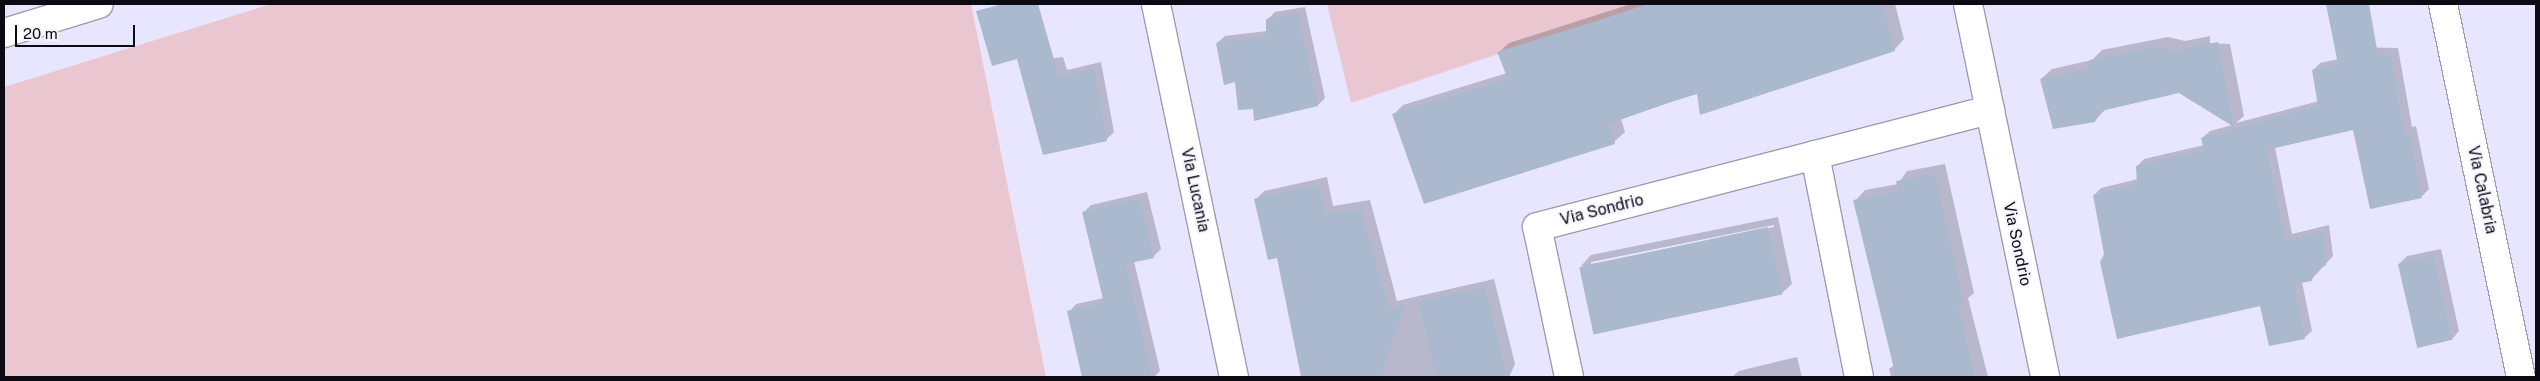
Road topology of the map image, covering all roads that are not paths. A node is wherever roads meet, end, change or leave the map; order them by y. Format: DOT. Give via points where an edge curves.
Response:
graph roads {
  1 [pos="99,4"];
  2 [pos="1156,4"];
  3 [pos="1968,4"];
  4 [pos="2443,4"];
  5 [pos="4,33"];
  6 [pos="1990,110"];
  7 [pos="1815,155"];
  8 [pos="1234,377"];
  9 [pos="1569,377"];
  10 [pos="1859,377"];
  11 [pos="2045,377"];
  12 [pos="2520,377"];
  1 -- 5 [label="street"];
  2 -- 8 [label="street, Via Lucania"];
  3 -- 6 [label="street, Via Sondrio"];
  4 -- 12 [label="street, Via Calabria"];
  6 -- 7 [label="street, Via Sondrio"];
  6 -- 11 [label="street, Via Sondrio"];
  7 -- 9 [label="street, Via Sondrio" via="1537,227"];
  7 -- 10 [label="street"];
}
